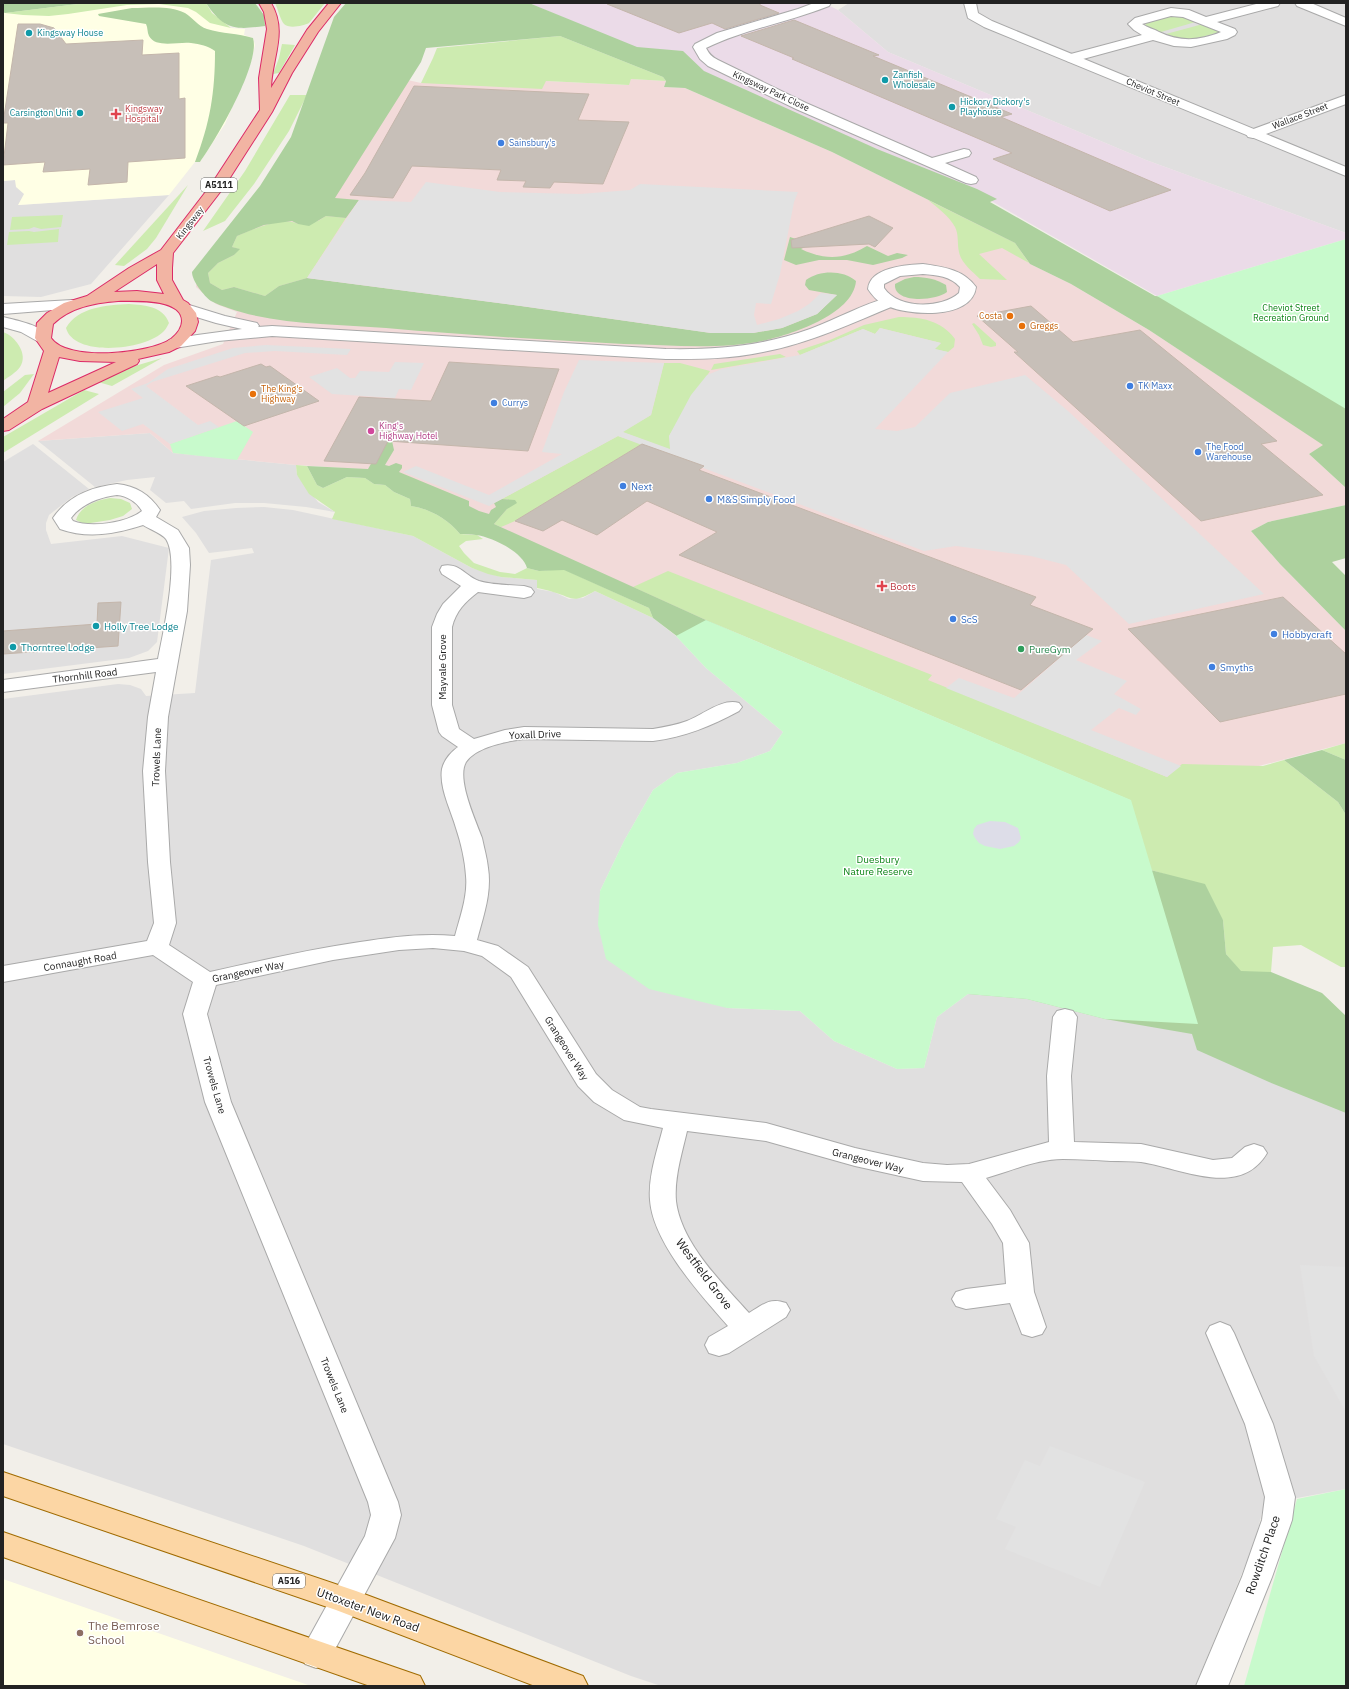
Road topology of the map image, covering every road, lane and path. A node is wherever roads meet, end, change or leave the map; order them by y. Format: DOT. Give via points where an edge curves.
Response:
graph roads {
  1 [pos="265,3"];
  2 [pos="335,3"];
  3 [pos="825,3"];
  4 [pos="970,3"];
  5 [pos="1274,3"];
  6 [pos="1301,3"];
  7 [pos="1207,21"];
  8 [pos="1346,22"];
  9 [pos="1156,35"];
  10 [pos="1072,58"];
  11 [pos="1346,99"];
  12 [pos="265,112"];
  13 [pos="1253,134"];
  14 [pos="964,153"];
  15 [pos="931,163"];
  16 [pos="1346,172"];
  17 [pos="971,180"];
  18 [pos="166,253"];
  19 [pos="91,300"];
  20 [pos="890,302"];
  21 [pos="72,305"];
  22 [pos="182,306"];
  23 [pos="3,309"];
  24 [pos="3,322"];
  25 [pos="272,331"];
  26 [pos="175,343"];
  27 [pos="48,344"];
  28 [pos="148,353"];
  29 [pos="36,405"];
  30 [pos="3,426"];
  31 [pos="144,518"];
  32 [pos="449,570"];
  33 [pos="474,586"];
  34 [pos="524,592"];
  35 [pos="168,664"];
  36 [pos="3,686"];
  37 [pos="732,707"];
  38 [pos="473,747"];
  39 [pos="464,944"];
  40 [pos="157,947"];
  41 [pos="3,974"];
  42 [pos="206,980"];
  43 [pos="1065,1017"];
  44 [pos="677,1122"];
  45 [pos="1062,1150"];
  46 [pos="1254,1153"];
  47 [pos="969,1173"];
  48 [pos="1020,1292"];
  49 [pos="966,1299"];
  50 [pos="776,1310"];
  51 [pos="1032,1327"];
  52 [pos="746,1328"];
  53 [pos="1220,1333"];
  54 [pos="719,1345"];
  55 [pos="3,1484"];
  56 [pos="3,1544"];
  57 [pos="345,1600"];
  58 [pos="316,1654"];
  59 [pos="409,1686"];
  60 [pos="572,1686"];
  61 [pos="1212,1686"];
  1 -- 12 [label="highway" via="274,24 273,44 266,74"];
  2 -- 12 [label="highway, Kingsway / A5111" via="309,36"];
  3 -- 15 [label="street, Kingsway Park Close" via="721,36 699,47 701,53 712,63 755,84"];
  4 -- 10 [label="street, Cheviot Street" via="972,15 979,19"];
  5 -- 7 [label="street"];
  6 -- 8 [label="street"];
  7 -- 9 [label="street" via="1175,12 1134,24"];
  7 -- 9 [label="street" via="1231,33 1186,44"];
  9 -- 10 [label="street"];
  10 -- 13 [label="street, Cheviot Street"];
  11 -- 13 [label="street, Wallace Street"];
  12 -- 18 [label="highway, Kingsway / A5111" via="217,187"];
  13 -- 16 [label="street, Cheviot Street"];
  14 -- 15 [label="street"];
  15 -- 17 [label="street, Kingsway Park Close"];
  18 -- 19 [label="highway, Kingsway / A5111" via="128,274"];
  18 -- 22 [label="highway" via="164,281"];
  19 -- 21 [label="highway, A5111"];
  19 -- 22 [label="highway, A5111" via="140,296 161,298"];
  20 -- 20 [label="street" via="876,291 876,285 884,276 901,270 923,269 944,272 960,278 968,287 964,298 939,308 908,307"];
  20 -- 25 [label="street" via="791,341 755,349 711,354 666,354"];
  21 -- 23 [label="street"];
  21 -- 27 [label="highway, A5111" via="50,317 45,323"];
  22 -- 25 [label="street" via="222,320"];
  22 -- 26 [label="highway" via="190,316 188,329"];
  24 -- 27 [label="street" via="27,330"];
  25 -- 26 [label="street"];
  26 -- 28 [label="highway"];
  27 -- 28 [label="highway" via="76,355 92,357"];
  27 -- 29 [label="highway, A5111"];
  28 -- 29 [label="highway"];
  29 -- 30 [label="highway"];
  31 -- 35 [label="street, Trowels Lane" via="172,534 180,548 177,611"];
  32 -- 33 [label="street"];
  33 -- 34 [label="street"];
  33 -- 38 [label="street, Mayvale Grove" via="461,595 444,616 442,627 442,705 449,732"];
  35 -- 36 [label="street, Thornhill Road"];
  35 -- 40 [label="street, Trowels Lane" via="158,717 154,771 165,923"];
  37 -- 38 [label="street, Yoxall Drive" via="696,725 670,733 524,733 503,735"];
  38 -- 39 [label="street, Yoxall Drive" via="460,757 453,768 453,780 478,870 476,898"];
  39 -- 42 [label="street, Grangeover Way" via="399,943 333,953"];
  39 -- 44 [label="street, Grangeover Way" via="490,951 520,972 587,1080 603,1096 633,1114"];
  40 -- 41 [label="street, Connaught Road"];
  40 -- 42 [label="street"];
  42 -- 57 [label="street, Trowels Lane" via="196,1014 218,1102 386,1515 380,1538"];
  43 -- 45 [label="street" via="1059,1076"];
  44 -- 47 [label="street, Grangeover Way" via="766,1132 854,1157 923,1172"];
  44 -- 52 [label="street, Westfield Grove" via="664,1186 663,1201 670,1226 691,1261"];
  45 -- 46 [label="street, Grangeover Way" via="1141,1153 1213,1169 1241,1165"];
  45 -- 47 [label="street, Grangeover Way" via="1046,1151"];
  47 -- 48 [label="street" via="1001,1217 1016,1243"];
  48 -- 49 [label="street"];
  48 -- 51 [label="street"];
  50 -- 52 [label="street"];
  52 -- 54 [label="street"];
  53 -- 61 [label="street, Rowditch Place" via="1259,1424 1280,1497 1277,1520 1257,1577"];
  55 -- 57 [label="main road, Uttoxeter New Road / A516"];
  56 -- 58 [label="main road"];
  57 -- 58 [label="street, Trowels Lane"];
  57 -- 60 [label="main road, Uttoxeter New Road / A516"];
  58 -- 59 [label="main road"];
}
